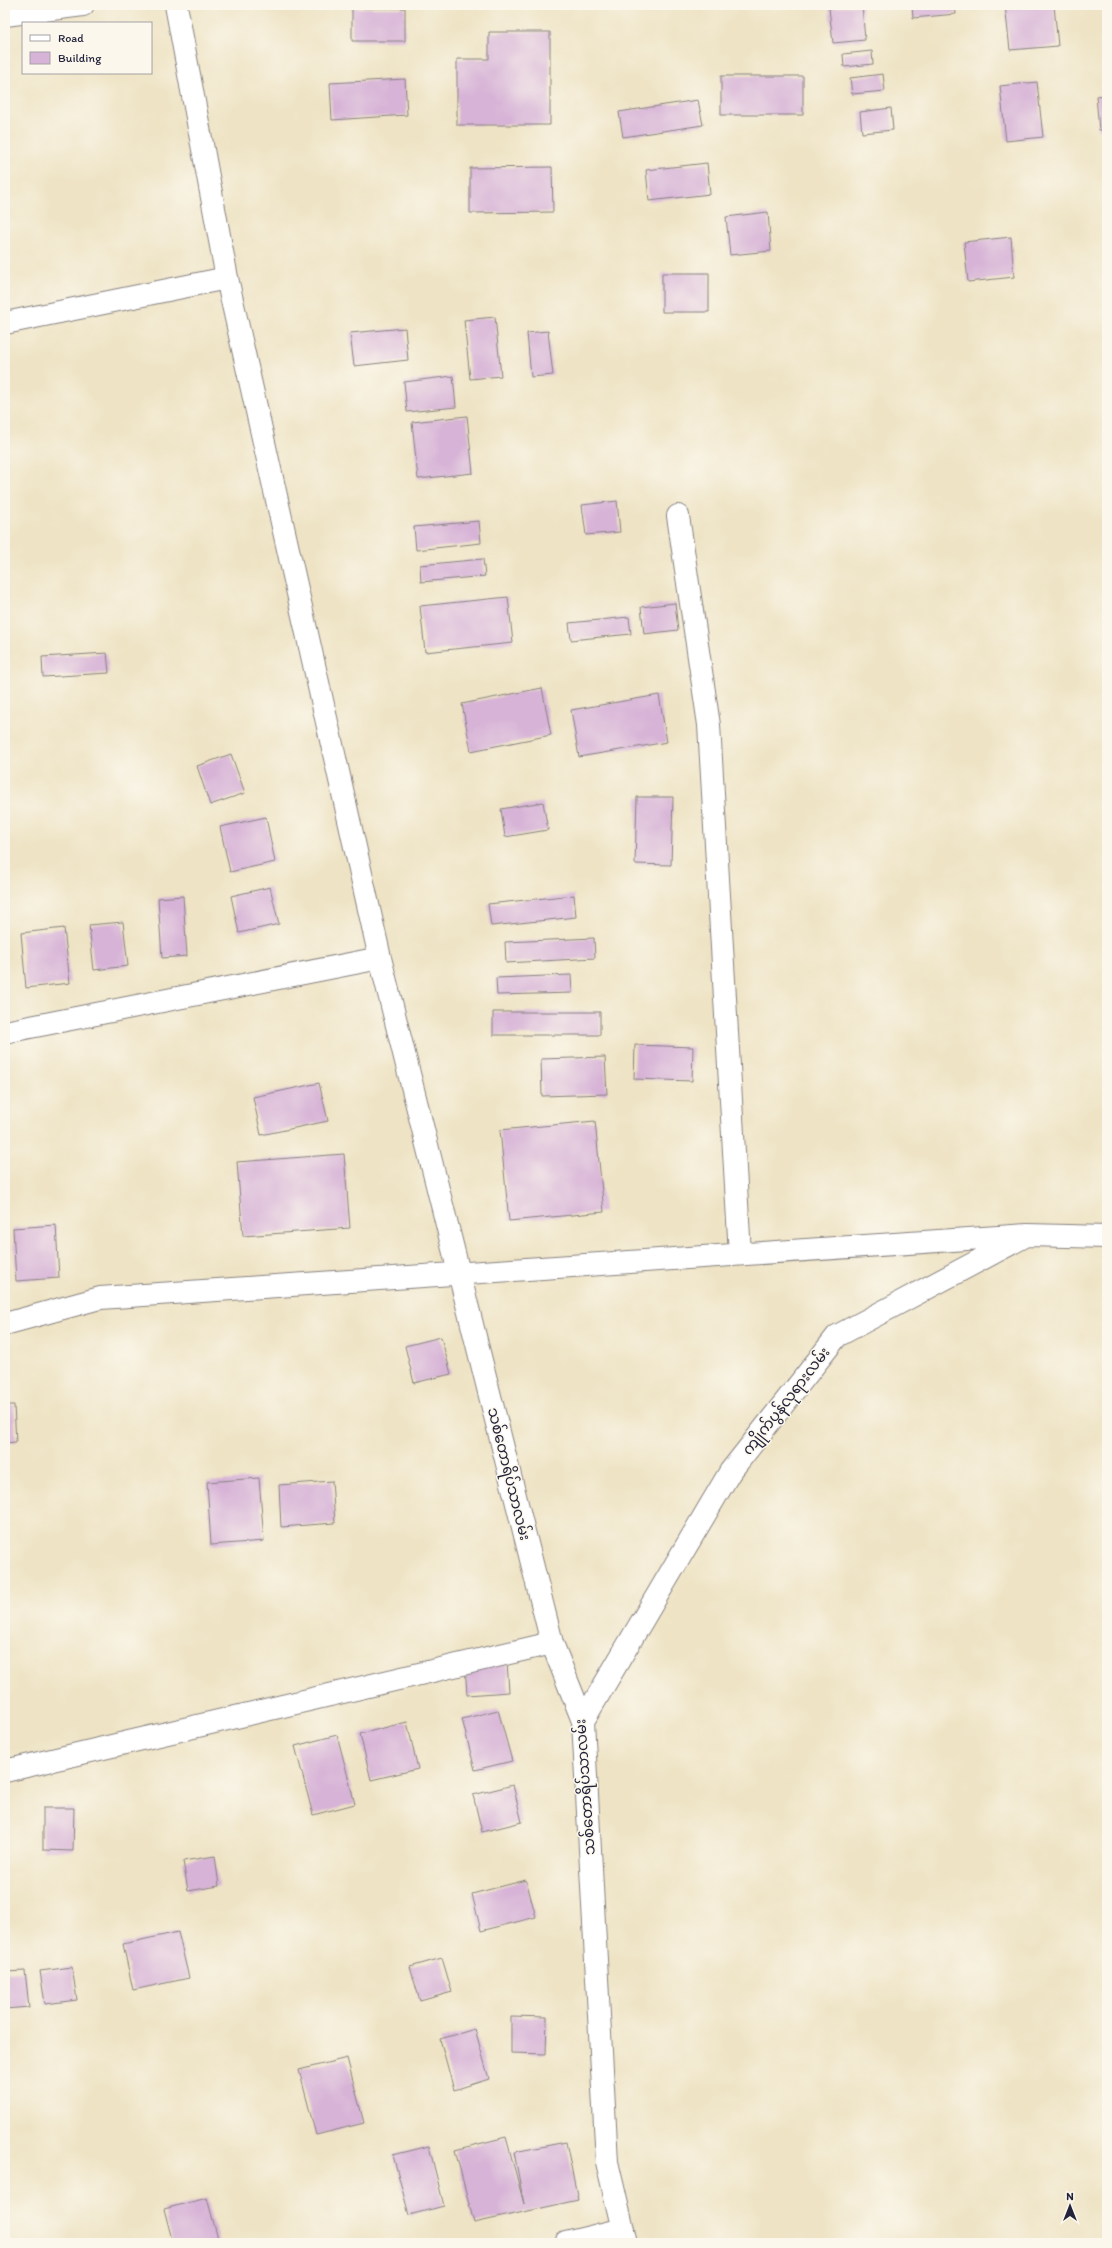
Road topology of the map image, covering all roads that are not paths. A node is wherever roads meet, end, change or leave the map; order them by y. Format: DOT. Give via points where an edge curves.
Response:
graph roads {
  1 [pos="83,5"];
  2 [pos="176,5"];
  3 [pos="5,15"];
  4 [pos="227,278"];
  5 [pos="5,323"];
  6 [pos="678,516"];
  7 [pos="380,958"];
  8 [pos="5,1032"];
  9 [pos="1028,1235"];
  10 [pos="1107,1237"];
  11 [pos="740,1254"];
  12 [pos="459,1273"];
  13 [pos="5,1324"];
  14 [pos="552,1643"];
  15 [pos="583,1720"];
  16 [pos="5,1771"];
  17 [pos="624,2236"];
  18 [pos="566,2243"];
  1 -- 3 [label="street"];
  2 -- 4 [label="street, သစ်တောရိပ်သာလမ်း"];
  4 -- 5 [label="street"];
  4 -- 7 [label="street, သစ်တောရိပ်သာလမ်း"];
  6 -- 11 [label="street" via="709,725"];
  7 -- 8 [label="street"];
  7 -- 12 [label="street, သစ်တောရိပ်သာလမ်း"];
  9 -- 10 [label="street, ကျိုက်ပွန်လုရားလမ်း"];
  9 -- 11 [label="street"];
  9 -- 15 [label="street, ကျိုက်ပွန်လုရားလမ်း" via="837,1336 730,1472"];
  11 -- 12 [label="street"];
  12 -- 13 [label="street" via="100,1298"];
  12 -- 14 [label="street, သစ်တောရိပ်သာလမ်း"];
  14 -- 15 [label="street, သစ်တောရိပ်သာလမ်း"];
  14 -- 16 [label="street"];
  15 -- 17 [label="street, သစ်တောရိပ်သာလမ်း" via="607,2162"];
  17 -- 18 [label="street"];
}
